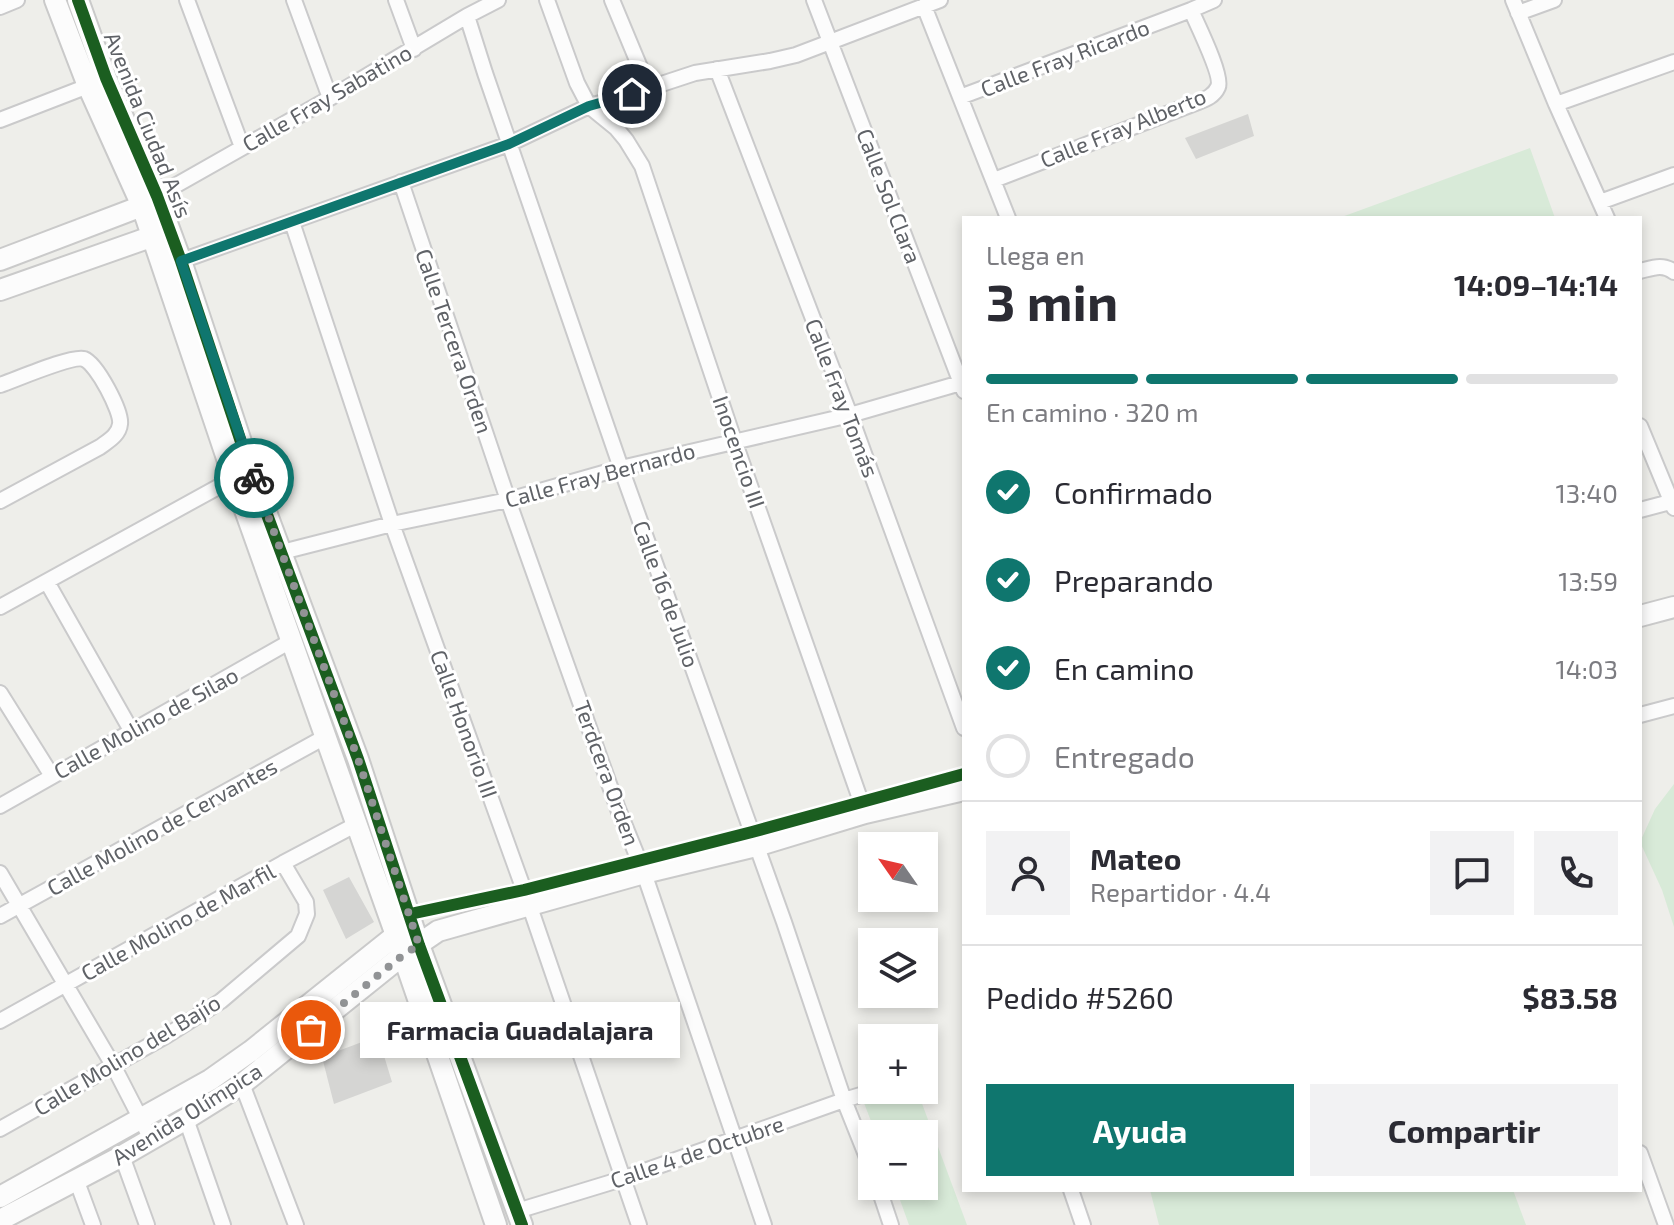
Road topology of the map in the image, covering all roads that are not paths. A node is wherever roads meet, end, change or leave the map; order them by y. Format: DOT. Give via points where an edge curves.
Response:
graph roads {
  1 [pos="17,0"];
  2 [pos="55,0"];
  3 [pos="78,0"];
  4 [pos="187,0"];
  5 [pos="294,0"];
  6 [pos="396,0"];
  7 [pos="547,0"];
  8 [pos="612,0"];
  9 [pos="814,0"];
  10 [pos="940,0"];
  11 [pos="1554,0"];
  12 [pos="494,1"];
  13 [pos="1203,4"];
  14 [pos="924,6"];
  15 [pos="1515,6"];
  16 [pos="0,7"];
  17 [pos="467,16"];
  18 [pos="830,42"];
  19 [pos="414,49"];
  20 [pos="1674,62"];
  21 [pos="717,69"];
  22 [pos="88,86"];
  23 [pos="649,89"];
  24 [pos="960,97"];
  25 [pos="330,98"];
  26 [pos="1556,104"];
  27 [pos="589,106"];
  28 [pos="0,120"];
  29 [pos="509,144"];
  30 [pos="242,147"];
  31 [pos="1674,175"];
  32 [pos="994,180"];
  33 [pos="401,182"];
  34 [pos="149,201"];
  35 [pos="1600,202"];
  36 [pos="1007,216"];
  37 [pos="1606,216"];
  38 [pos="292,222"];
  39 [pos="161,234"];
  40 [pos="0,260"];
  41 [pos="181,261"];
  42 [pos="1642,270"];
  43 [pos="1674,272"];
  44 [pos="0,290"];
  45 [pos="962,382"];
  46 [pos="0,385"];
  47 [pos="962,385"];
  48 [pos="850,415"];
  49 [pos="1642,431"];
  50 [pos="734,440"];
  51 [pos="621,468"];
  52 [pos="242,474"];
  53 [pos="508,500"];
  54 [pos="0,501"];
  55 [pos="1673,504"];
  56 [pos="1642,510"];
  57 [pos="392,524"];
  58 [pos="282,552"];
  59 [pos="47,582"];
  60 [pos="0,607"];
  61 [pos="1674,607"];
  62 [pos="1642,615"];
  63 [pos="291,641"];
  64 [pos="0,693"];
  65 [pos="1674,706"];
  66 [pos="1642,714"];
  67 [pos="962,723"];
  68 [pos="132,732"];
  69 [pos="325,737"];
  70 [pos="52,776"];
  71 [pos="962,790"];
  72 [pos="0,806"];
  73 [pos="865,813"];
  74 [pos="357,824"];
  75 [pos="756,846"];
  76 [pos="283,863"];
  77 [pos="0,873"];
  78 [pos="644,873"];
  79 [pos="529,904"];
  80 [pos="19,906"];
  81 [pos="0,916"];
  82 [pos="408,940"];
  83 [pos="66,985"];
  84 [pos="0,1021"];
  85 [pos="114,1067"];
  86 [pos="242,1084"];
  87 [pos="858,1096"];
  88 [pos="844,1100"];
  89 [pos="142,1118"];
  90 [pos="186,1119"];
  91 [pos="0,1129"];
  92 [pos="858,1135"];
  93 [pos="151,1139"];
  94 [pos="734,1139"];
  95 [pos="122,1156"];
  96 [pos="1642,1159"];
  97 [pos="76,1179"];
  98 [pos="622,1179"];
  99 [pos="1072,1192"];
  100 [pos="0,1197"];
  101 [pos="883,1200"];
  102 [pos="519,1218"];
  103 [pos="0,1220"];
  104 [pos="93,1225"];
  105 [pos="147,1225"];
  106 [pos="223,1225"];
  107 [pos="296,1225"];
  108 [pos="496,1225"];
  109 [pos="639,1225"];
  110 [pos="764,1225"];
  111 [pos="891,1225"];
  112 [pos="1083,1225"];
  113 [pos="1666,1225"];
  1 -- 16 [label="street"];
  2 -- 22 [label="street, Avenida Ciudad Asís"];
  3 -- 34 [label="street, Avenida Ciudad Asís"];
  4 -- 30 [label="street"];
  5 -- 25 [label="street"];
  6 -- 19 [label="street"];
  7 -- 27 [label="street"];
  8 -- 23 [label="street"];
  9 -- 18 [label="street, Calle Sol Clara"];
  10 -- 14 [label="street"];
  11 -- 15 [label="street"];
  12 -- 17 [label="street, Calle Fray Sabatino"];
  13 -- 24 [label="street, Calle Fray Ricardo"];
  13 -- 32 [label="street, Calle Fray Alberto" via="1219,76 1212,96"];
  14 -- 18 [label="street"];
  14 -- 24 [label="street"];
  15 -- 26 [label="street"];
  17 -- 19 [label="street, Calle Fray Sabatino"];
  17 -- 29 [label="street, Calle 16 de Julio"];
  18 -- 21 [label="street" via="783,58"];
  18 -- 45 [label="street, Calle Sol Clara"];
  19 -- 25 [label="street, Calle Fray Sabatino"];
  20 -- 26 [label="street"];
  21 -- 23 [label="street"];
  21 -- 48 [label="street, Calle Fray Tomás"];
  22 -- 28 [label="street"];
  22 -- 34 [label="street, Avenida Ciudad Asís"];
  23 -- 27 [label="street"];
  24 -- 32 [label="street"];
  25 -- 30 [label="street, Calle Fray Sabatino"];
  26 -- 35 [label="street"];
  27 -- 29 [label="street"];
  27 -- 50 [label="street, Inocencio III" via="616,128 642,166"];
  29 -- 33 [label="street"];
  29 -- 51 [label="street, Calle 16 de Julio"];
  30 -- 34 [label="street, Calle Fray Sabatino"];
  31 -- 35 [label="street"];
  32 -- 36 [label="street"];
  33 -- 38 [label="street"];
  33 -- 53 [label="street, Calle Tercera Orden"];
  34 -- 39 [label="street, Avenida Ciudad Asís"];
  34 -- 40 [label="street"];
  35 -- 37 [label="street"];
  38 -- 41 [label="street"];
  38 -- 57 [label="street, Calle Honorio III"];
  39 -- 41 [label="street, Avenida Ciudad Asís"];
  39 -- 44 [label="street"];
  39 -- 52 [label="street, Avenida Ciudad Asís"];
  41 -- 52 [label="street, Avenida Ciudad Asís"];
  42 -- 43 [label="street" via="1657,266"];
  46 -- 54 [label="street" via="84,359 97,371 121,422 100,447"];
  47 -- 48 [label="street, Calle Fray Bernardo"];
  48 -- 50 [label="street, Calle Fray Bernardo"];
  48 -- 67 [label="street, Calle Fray Tomás"];
  49 -- 55 [label="street"];
  50 -- 51 [label="street, Calle Fray Bernardo"];
  50 -- 73 [label="street, Inocencio III"];
  51 -- 53 [label="street, Calle Fray Bernardo"];
  51 -- 75 [label="street, Calle 16 de Julio"];
  52 -- 58 [label="street, Avenida Ciudad Asís"];
  52 -- 59 [label="street"];
  52 -- 63 [label="street, Avenida Ciudad Asís"];
  53 -- 57 [label="street, Calle Fray Bernardo"];
  53 -- 78 [label="street, Terdcera Orden"];
  55 -- 56 [label="street"];
  57 -- 58 [label="street, Calle Fray Bernardo"];
  57 -- 79 [label="street, Calle Honorio III"];
  58 -- 82 [label="street, Avenida Ciudad Asís" via="358,759"];
  59 -- 60 [label="street"];
  59 -- 68 [label="street"];
  61 -- 62 [label="street"];
  63 -- 68 [label="street, Calle Molino de Silao"];
  63 -- 69 [label="street, Avenida Ciudad Asís"];
  64 -- 70 [label="street"];
  65 -- 66 [label="street"];
  68 -- 70 [label="street, Calle Molino de Silao"];
  69 -- 74 [label="street, Avenida Ciudad Asís"];
  69 -- 80 [label="street, Calle Molino de Cervantes"];
  70 -- 72 [label="street, Calle Molino de Silao"];
  71 -- 73 [label="street"];
  73 -- 75 [label="street"];
  74 -- 76 [label="street, Calle Molino de Marfil"];
  74 -- 82 [label="street, Avenida Ciudad Asís"];
  75 -- 78 [label="street"];
  75 -- 88 [label="street, Calle 16 de Julio"];
  76 -- 83 [label="street, Calle Molino de Marfil"];
  76 -- 85 [label="street, Calle Molino del Bajío" via="306,902 298,936 221,1001"];
  77 -- 80 [label="street"];
  78 -- 79 [label="street"];
  78 -- 94 [label="street, Terdcera Orden"];
  79 -- 82 [label="street"];
  79 -- 98 [label="street, Calle Honorio III"];
  80 -- 81 [label="street, Calle Molino de Cervantes"];
  80 -- 83 [label="street"];
  82 -- 86 [label="street, Avenida Olímpica"];
  82 -- 89 [label="street, Avenida Olímpica" via="210,1080"];
  82 -- 102 [label="street"];
  82 -- 108 [label="street, Avenida Ciudad Asís"];
  83 -- 84 [label="street, Calle Molino de Marfil"];
  83 -- 85 [label="street"];
  85 -- 89 [label="street"];
  85 -- 91 [label="street, Calle Molino del Bajío"];
  86 -- 90 [label="street, Avenida Olímpica"];
  86 -- 107 [label="street"];
  87 -- 88 [label="street, Calle 4 de Octubre"];
  88 -- 92 [label="street, Calle 16 de Julio"];
  88 -- 94 [label="street, Calle 4 de Octubre"];
  89 -- 93 [label="street"];
  89 -- 100 [label="street, Avenida Olímpica"];
  90 -- 93 [label="street, Avenida Olímpica"];
  90 -- 106 [label="street"];
  93 -- 95 [label="street, Avenida Olímpica"];
  94 -- 98 [label="street, Calle 4 de Octubre"];
  94 -- 110 [label="street"];
  95 -- 97 [label="street, Avenida Olímpica"];
  95 -- 105 [label="street"];
  96 -- 113 [label="street"];
  97 -- 103 [label="street, Avenida Olímpica"];
  97 -- 104 [label="street"];
  98 -- 102 [label="street, Calle 4 de Octubre"];
  98 -- 109 [label="street, Calle Honorio III"];
  99 -- 112 [label="street"];
  101 -- 111 [label="street"];
}
